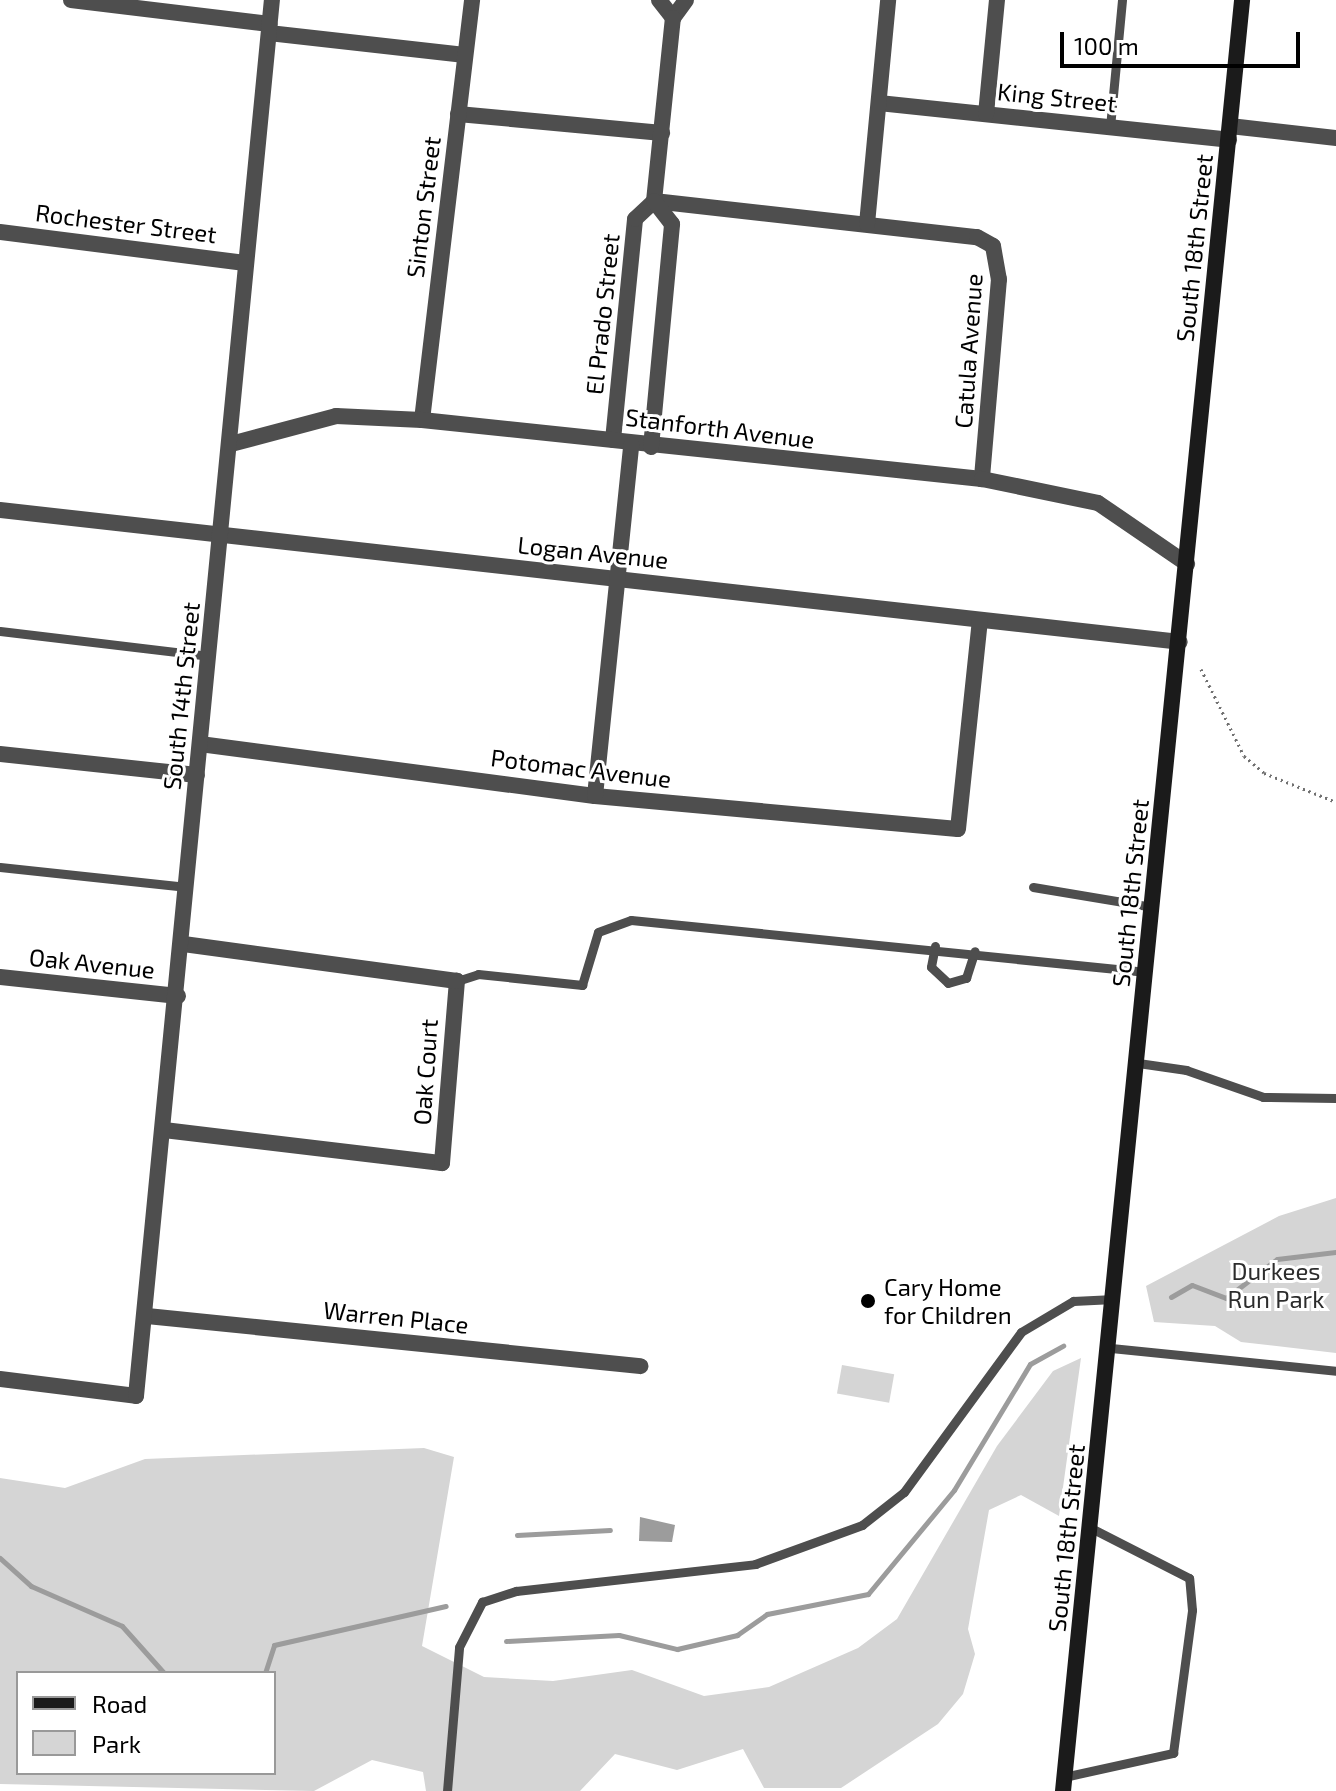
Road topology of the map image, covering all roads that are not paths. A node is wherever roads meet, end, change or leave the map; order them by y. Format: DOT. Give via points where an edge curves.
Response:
graph roads {
  1 [pos="71,0"];
  2 [pos="272,0"];
  3 [pos="472,0"];
  4 [pos="659,0"];
  5 [pos="686,0"];
  6 [pos="888,0"];
  7 [pos="997,0"];
  8 [pos="1122,0"];
  9 [pos="1242,0"];
  10 [pos="673,18"];
  11 [pos="270,29"];
  12 [pos="465,55"];
  13 [pos="879,103"];
  14 [pos="458,114"];
  15 [pos="986,114"];
  16 [pos="1110,127"];
  17 [pos="662,133"];
  18 [pos="1230,133"];
  19 [pos="1336,138"];
  20 [pos="654,201"];
  21 [pos="867,224"];
  22 [pos="0,232"];
  23 [pos="245,263"];
  24 [pos="422,420"];
  25 [pos="613,440"];
  26 [pos="231,444"];
  27 [pos="631,445"];
  28 [pos="651,447"];
  29 [pos="982,479"];
  30 [pos="0,510"];
  31 [pos="221,534"];
  32 [pos="1187,564"];
  33 [pos="618,579"];
  34 [pos="980,620"];
  35 [pos="0,631"];
  36 [pos="1180,642"];
  37 [pos="209,656"];
  38 [pos="200,744"];
  39 [pos="0,754"];
  40 [pos="197,775"];
  41 [pos="595,796"];
  42 [pos="0,867"];
  43 [pos="187,887"];
  44 [pos="1033,887"];
  45 [pos="1153,907"];
  46 [pos="183,944"];
  47 [pos="935,946"];
  48 [pos="975,951"];
  49 [pos="1146,972"];
  50 [pos="0,977"];
  51 [pos="457,981"];
  52 [pos="178,996"];
  53 [pos="1138,1063"];
  54 [pos="1336,1098"];
  55 [pos="164,1130"];
  56 [pos="1114,1299"];
  57 [pos="147,1316"];
  58 [pos="1111,1348"];
  59 [pos="640,1366"];
  60 [pos="1336,1371"];
  61 [pos="0,1379"];
  62 [pos="1091,1528"];
  63 [pos="1063,1784"];
  64 [pos="447,1791"];
  1 -- 11 [label="street"];
  2 -- 11 [label="street, South 14th Street"];
  3 -- 12 [label="street, Sinton Street"];
  4 -- 10 [label="street"];
  5 -- 10 [label="street"];
  6 -- 13 [label="street"];
  7 -- 15 [label="street"];
  8 -- 16 [label="lane"];
  9 -- 18 [label="main road, South 18th Street"];
  10 -- 17 [label="street, El Prado Street"];
  11 -- 12 [label="street"];
  11 -- 23 [label="street, South 14th Street"];
  12 -- 14 [label="street, Sinton Street"];
  13 -- 15 [label="street, King Street"];
  13 -- 21 [label="street"];
  14 -- 17 [label="street"];
  14 -- 24 [label="street, Sinton Street"];
  15 -- 16 [label="street, King Street"];
  16 -- 18 [label="street, King Street"];
  17 -- 20 [label="street, El Prado Street"];
  18 -- 19 [label="street, King Street"];
  18 -- 32 [label="main road, South 18th Street"];
  20 -- 21 [label="street"];
  20 -- 25 [label="street, El Prado Street" via="635,219"];
  20 -- 28 [label="street" via="672,224"];
  21 -- 29 [label="street, Catula Avenue" via="977,237 993,246 999,279"];
  22 -- 23 [label="street, Rochester Street"];
  23 -- 26 [label="street, South 14th Street"];
  24 -- 25 [label="street, Stanforth Avenue"];
  24 -- 26 [label="street, Stanforth Avenue" via="336,416"];
  25 -- 27 [label="street, Stanforth Avenue"];
  26 -- 31 [label="street, South 14th Street"];
  27 -- 28 [label="street, Stanforth Avenue"];
  27 -- 33 [label="street"];
  28 -- 29 [label="street, Stanforth Avenue"];
  29 -- 32 [label="street, Stanforth Avenue" via="1098,503"];
  30 -- 31 [label="street, Logan Avenue"];
  31 -- 33 [label="street, Logan Avenue"];
  31 -- 37 [label="street, South 14th Street"];
  32 -- 36 [label="main road, South 18th Street"];
  33 -- 34 [label="street, Logan Avenue"];
  33 -- 41 [label="street"];
  34 -- 36 [label="street, Logan Avenue"];
  34 -- 41 [label="street, Potomac Avenue" via="958,829"];
  35 -- 37 [label="lane"];
  36 -- 45 [label="main road, South 18th Street"];
  37 -- 38 [label="street, South 14th Street"];
  38 -- 40 [label="street, South 14th Street"];
  38 -- 41 [label="street, Potomac Avenue"];
  39 -- 40 [label="street"];
  40 -- 43 [label="street, South 14th Street"];
  42 -- 43 [label="lane"];
  43 -- 46 [label="street, South 14th Street"];
  44 -- 45 [label="lane"];
  45 -- 49 [label="main road, South 18th Street"];
  46 -- 51 [label="street"];
  46 -- 52 [label="street, South 14th Street"];
  47 -- 48 [label="lane"];
  47 -- 48 [label="lane" via="931,967 948,983 966,978"];
  47 -- 51 [label="lane" via="631,920 598,932 582,985 478,974"];
  48 -- 49 [label="lane"];
  49 -- 53 [label="main road, South 18th Street"];
  50 -- 52 [label="street, Oak Avenue"];
  51 -- 55 [label="street, Oak Court" via="442,1163"];
  52 -- 55 [label="street, South 14th Street"];
  53 -- 54 [label="lane" via="1186,1070 1263,1097"];
  53 -- 56 [label="main road, South 18th Street"];
  55 -- 57 [label="street, South 14th Street"];
  56 -- 58 [label="main road, South 18th Street"];
  56 -- 64 [label="lane" via="1073,1301 1021,1332 904,1492 862,1525 755,1564 516,1591 482,1602 459,1647"];
  57 -- 59 [label="street, Warren Place"];
  57 -- 61 [label="street, South 14th Street" via="136,1396"];
  58 -- 60 [label="lane"];
  58 -- 62 [label="main road, South 18th Street"];
  62 -- 63 [label="main road, South 18th Street"];
  62 -- 63 [label="lane" via="1189,1578 1192,1610 1173,1753"];
}
